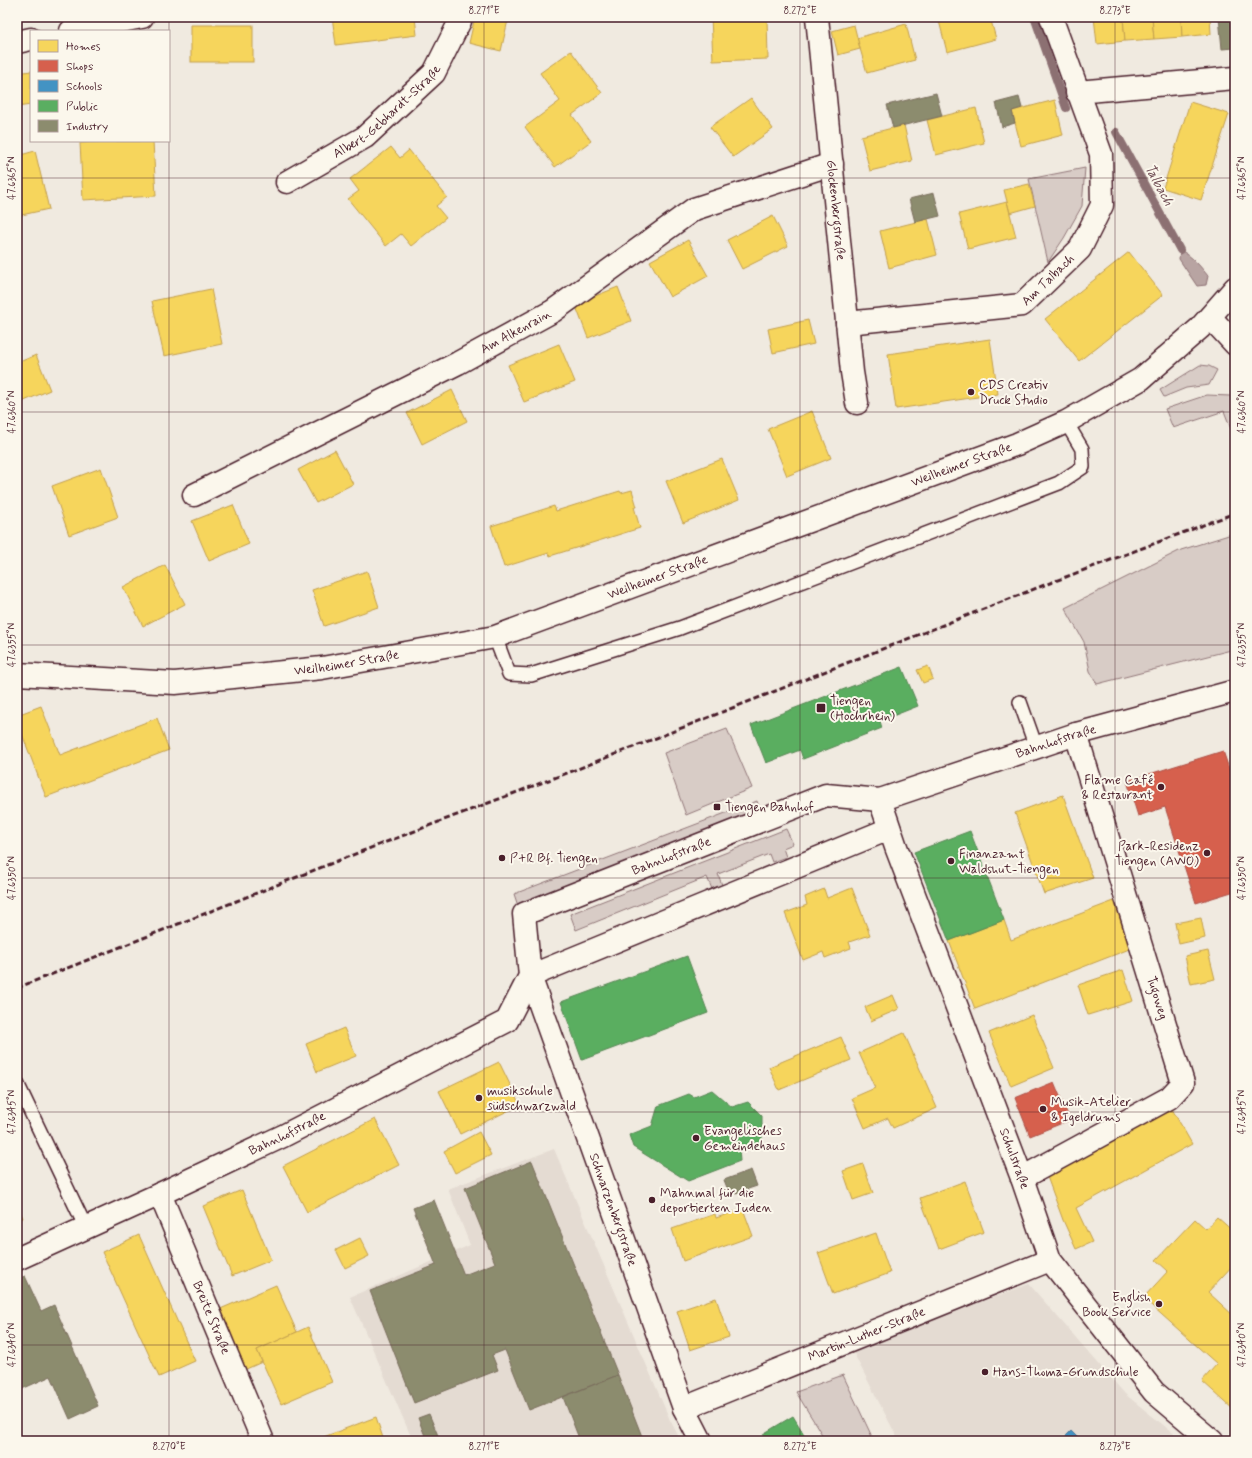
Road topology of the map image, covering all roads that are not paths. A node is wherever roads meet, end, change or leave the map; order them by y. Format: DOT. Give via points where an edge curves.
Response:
graph roads {
  1 [pos="142,17"];
  2 [pos="461,17"];
  3 [pos="817,17"];
  4 [pos="1051,17"];
  5 [pos="76,30"];
  6 [pos="30,39"];
  7 [pos="17,42"];
  8 [pos="1235,78"];
  9 [pos="1077,92"];
  10 [pos="832,164"];
  11 [pos="287,182"];
  12 [pos="1235,288"];
  13 [pos="1210,317"];
  14 [pos="847,323"];
  15 [pos="1235,344"];
  16 [pos="857,403"];
  17 [pos="1066,422"];
  18 [pos="194,495"];
  19 [pos="495,637"];
  20 [pos="17,674"];
  21 [pos="1235,691"];
  22 [pos="1020,702"];
  23 [pos="1076,734"];
  24 [pos="1036,747"];
  25 [pos="880,800"];
  26 [pos="889,829"];
  27 [pos="530,976"];
  28 [pos="17,1083"];
  29 [pos="1022,1178"];
  30 [pos="160,1194"];
  31 [pos="86,1228"];
  32 [pos="17,1259"];
  33 [pos="1050,1260"];
  34 [pos="684,1408"];
  35 [pos="263,1441"];
  36 [pos="701,1441"];
  37 [pos="1212,1441"];
  1 -- 5 [label="street"];
  2 -- 11 [label="street, Albert-Gebhardt-Straße" via="434,72 365,137"];
  3 -- 10 [label="street, Glockenbergstraße"];
  4 -- 9 [label="street, Am Talbach"];
  6 -- 7 [label="street"];
  8 -- 9 [label="street"];
  9 -- 14 [label="street, Am Talbach" via="1101,154 1102,205 1080,249 1022,305"];
  10 -- 14 [label="street, Glockenbergstraße"];
  10 -- 18 [label="street, Am Alkenrain" via="694,209 553,310 458,363"];
  12 -- 13 [label="street, Weilheimer Straße"];
  13 -- 15 [label="street"];
  13 -- 17 [label="street, Weilheimer Straße" via="1141,379"];
  14 -- 16 [label="street, Glockenbergstraße"];
  17 -- 19 [label="street, Weilheimer Straße" via="1016,444"];
  17 -- 19 [label="lane" via="1082,449 1083,467 1059,483 680,628 531,675 509,674"];
  19 -- 20 [label="street, Weilheimer Straße" via="322,668 175,683"];
  21 -- 23 [label="street, Bahnhofstraße"];
  22 -- 24 [label="lane"];
  23 -- 24 [label="street, Bahnhofstraße"];
  23 -- 29 [label="street, Tugoweg" via="1183,1083 1169,1098"];
  24 -- 25 [label="street, Bahnhofstraße"];
  25 -- 26 [label="street"];
  25 -- 27 [label="street, Bahnhofstraße" via="826,795 524,914"];
  26 -- 27 [label="street"];
  26 -- 29 [label="street, Schulstraße"];
  27 -- 30 [label="street, Bahnhofstraße" via="507,1021 283,1136"];
  27 -- 34 [label="street, Schwarzenbergstraße"];
  28 -- 31 [label="lane"];
  29 -- 33 [label="street, Schulstraße"];
  30 -- 31 [label="street, Bahnhofstraße"];
  30 -- 35 [label="street, Breite Straße"];
  31 -- 32 [label="street, Bahnhofstraße"];
  33 -- 34 [label="street, Martin-Luther-Straße"];
  33 -- 37 [label="street, Schulstraße" via="1154,1392"];
  34 -- 36 [label="street, Schwarzenbergstraße"];
}
